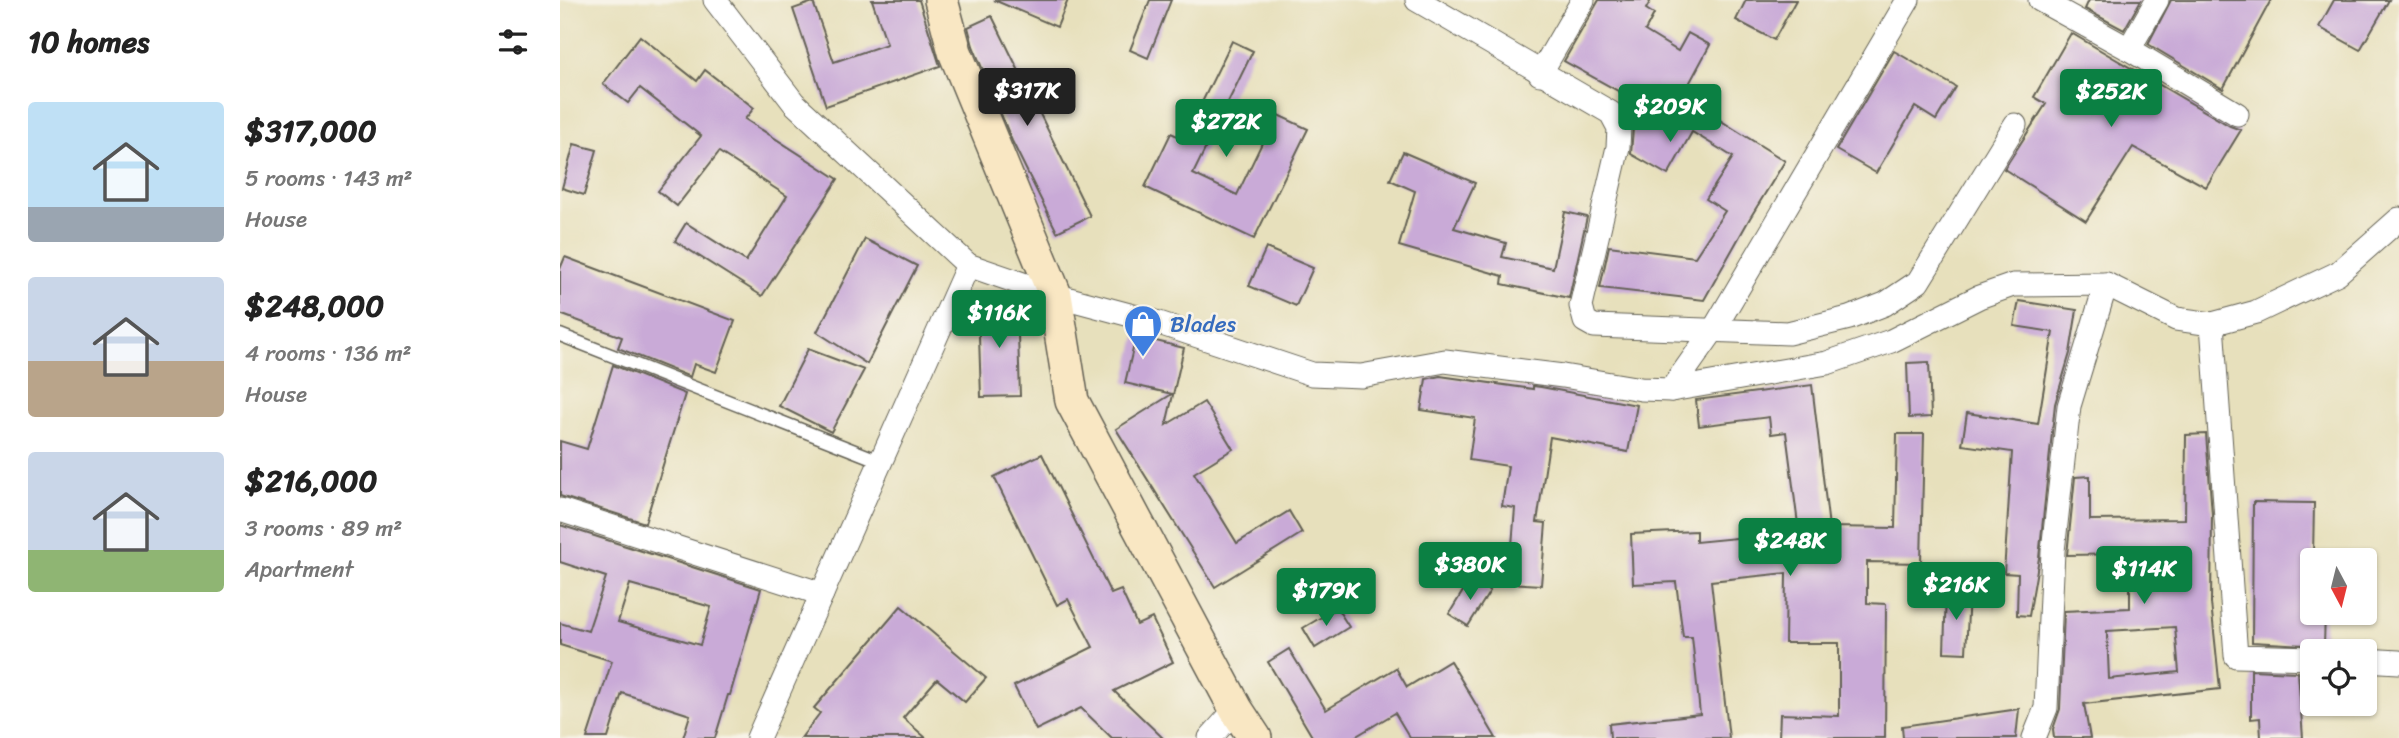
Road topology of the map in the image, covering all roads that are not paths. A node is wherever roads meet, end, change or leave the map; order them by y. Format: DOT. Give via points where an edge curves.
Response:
graph roads {
  1 [pos="715,0"];
  2 [pos="941,0"];
  3 [pos="1417,0"];
  4 [pos="1583,0"];
  5 [pos="1908,0"];
  6 [pos="2040,0"];
  7 [pos="2157,0"];
  8 [pos="2129,49"];
  9 [pos="1540,74"];
  10 [pos="2237,114"];
  11 [pos="2015,125"];
  12 [pos="2399,219"];
  13 [pos="968,265"];
  14 [pos="2106,284"];
  15 [pos="1055,295"];
  16 [pos="2212,324"];
  17 [pos="1714,329"];
  18 [pos="560,335"];
  19 [pos="1671,390"];
  20 [pos="880,460"];
  21 [pos="560,510"];
  22 [pos="821,594"];
  23 [pos="2300,659"];
  24 [pos="2377,661"];
  25 [pos="2399,662"];
  26 [pos="1236,709"];
  27 [pos="758,738"];
  28 [pos="1210,738"];
  29 [pos="1255,738"];
  30 [pos="2035,738"];
  1 -- 13 [label="street" via="794,103"];
  2 -- 15 [label="street" via="955,52"];
  3 -- 9 [label="street"];
  4 -- 9 [label="street"];
  5 -- 17 [label="street"];
  6 -- 8 [label="street"];
  7 -- 8 [label="street"];
  8 -- 10 [label="street"];
  9 -- 17 [label="street" via="1611,113 1619,128 1581,306 1585,321 1594,326"];
  11 -- 17 [label="street" via="1918,282 1896,297 1849,318 1788,333"];
  12 -- 16 [label="street" via="2338,273 2256,312"];
  13 -- 15 [label="street"];
  13 -- 20 [label="street"];
  14 -- 16 [label="street" via="2176,319"];
  14 -- 19 [label="street" via="2013,285 1891,341 1827,363"];
  14 -- 30 [label="street" via="2069,405 2053,551 2046,708"];
  15 -- 19 [label="street" via="1156,322 1312,374 1361,376 1446,361"];
  15 -- 26 [label="street" via="1072,401"];
  16 -- 23 [label="street" via="2236,656"];
  17 -- 19 [label="street"];
  18 -- 20 [label="lane"];
  20 -- 22 [label="street"];
  21 -- 22 [label="street"];
  22 -- 27 [label="street"];
  24 -- 25 [label="street"];
  26 -- 28 [label="street"];
  26 -- 29 [label="street"];
}
